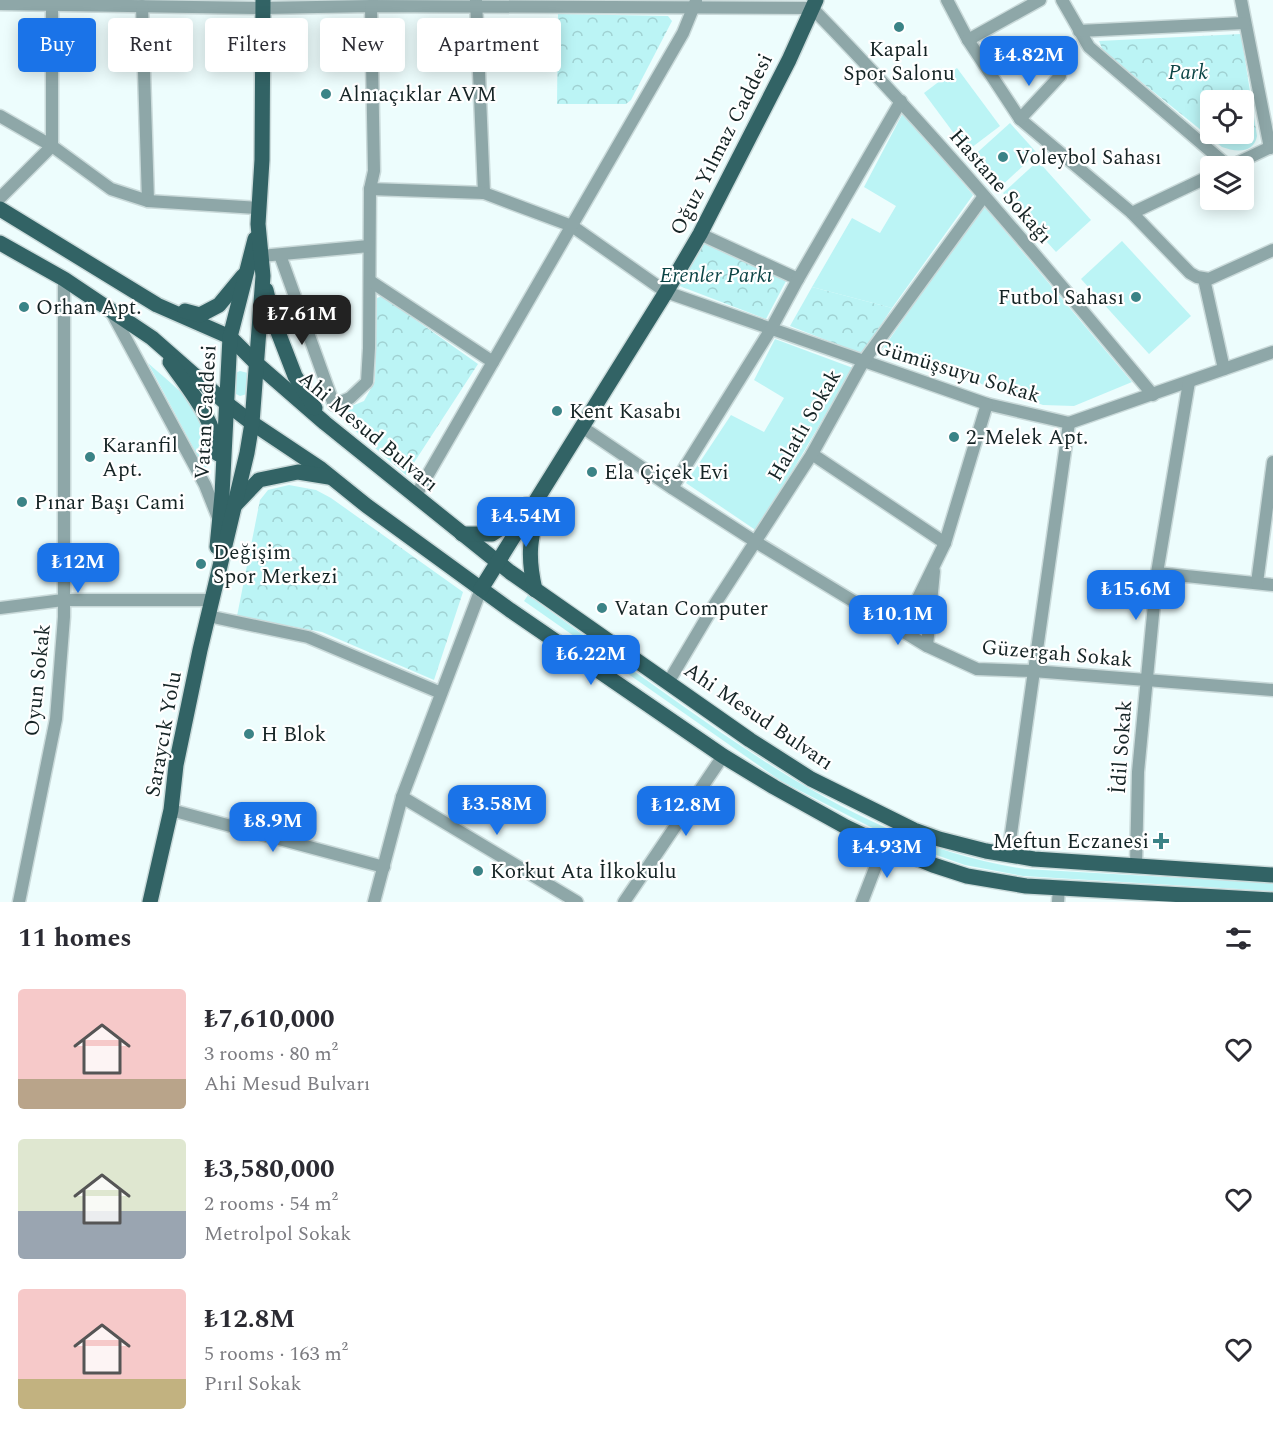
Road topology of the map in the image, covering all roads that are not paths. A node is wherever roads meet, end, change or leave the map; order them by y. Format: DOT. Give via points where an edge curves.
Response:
graph roads {
  1 [pos="946,0"];
  2 [pos="1040,0"];
  3 [pos="1062,0"];
  4 [pos="1241,0"];
  5 [pos="52,2"];
  6 [pos="127,3"];
  7 [pos="476,3"];
  8 [pos="0,4"];
  9 [pos="263,4"];
  10 [pos="695,4"];
  11 [pos="814,4"];
  12 [pos="142,6"];
  13 [pos="371,6"];
  14 [pos="1244,23"];
  15 [pos="1079,31"];
  16 [pos="968,40"];
  17 [pos="1060,76"];
  18 [pos="901,101"];
  19 [pos="0,116"];
  20 [pos="1020,119"];
  21 [pos="52,146"];
  22 [pos="1272,147"];
  23 [pos="1217,156"];
  24 [pos="1252,156"];
  25 [pos="1200,181"];
  26 [pos="370,189"];
  27 [pos="484,193"];
  28 [pos="984,196"];
  29 [pos="0,198"];
  30 [pos="148,201"];
  31 [pos="258,208"];
  32 [pos="0,209"];
  33 [pos="1132,213"];
  34 [pos="258,224"];
  35 [pos="572,226"];
  36 [pos="700,234"];
  37 [pos="0,243"];
  38 [pos="369,246"];
  39 [pos="1273,250"];
  40 [pos="280,255"];
  41 [pos="261,256"];
  42 [pos="248,268"];
  43 [pos="263,276"];
  44 [pos="64,279"];
  45 [pos="798,279"];
  46 [pos="1204,279"];
  47 [pos="370,281"];
  48 [pos="666,292"];
  49 [pos="157,305"];
  50 [pos="112,313"];
  51 [pos="771,329"];
  52 [pos="230,337"];
  53 [pos="152,338"];
  54 [pos="1273,352"];
  55 [pos="493,362"];
  56 [pos="863,362"];
  57 [pos="257,364"];
  58 [pos="1224,369"];
  59 [pos="1189,382"];
  60 [pos="1153,395"];
  61 [pos="226,403"];
  62 [pos="987,404"];
  63 [pos="252,423"];
  64 [pos="325,423"];
  65 [pos="1069,423"];
  66 [pos="582,427"];
  67 [pos="812,454"];
  68 [pos="1273,462"];
  69 [pos="332,478"];
  70 [pos="544,488"];
  71 [pos="672,488"];
  72 [pos="222,495"];
  73 [pos="415,497"];
  74 [pos="236,504"];
  75 [pos="219,520"];
  76 [pos="462,534"];
  77 [pos="756,542"];
  78 [pos="945,543"];
  79 [pos="498,562"];
  80 [pos="935,563"];
  81 [pos="1157,573"];
  82 [pos="217,574"];
  83 [pos="1257,583"];
  84 [pos="1273,585"];
  85 [pos="481,589"];
  86 [pos="536,590"];
  87 [pos="63,600"];
  88 [pos="211,600"];
  89 [pos="0,608"];
  90 [pos="208,616"];
  91 [pos="902,631"];
  92 [pos="927,646"];
  93 [pos="1033,671"];
  94 [pos="1145,680"];
  95 [pos="669,681"];
  96 [pos="1273,690"];
  97 [pos="441,693"];
  98 [pos="723,756"];
  99 [pos="402,796"];
  100 [pos="171,810"];
  101 [pos="884,845"];
  102 [pos="1008,855"];
  103 [pos="1136,866"];
  104 [pos="384,867"];
  105 [pos="1273,874"];
  106 [pos="1058,895"];
  107 [pos="1273,900"];
  108 [pos="19,902"];
  109 [pos="150,902"];
  110 [pos="374,902"];
  111 [pos="577,902"];
  112 [pos="624,902"];
  113 [pos="862,902"];
  1 -- 16 [label="street"];
  2 -- 16 [label="street"];
  3 -- 15 [label="street"];
  4 -- 14 [label="street"];
  5 -- 6 [label="street"];
  5 -- 8 [label="street"];
  5 -- 21 [label="street"];
  6 -- 12 [label="street"];
  7 -- 10 [label="street"];
  7 -- 13 [label="street"];
  7 -- 27 [label="street"];
  9 -- 12 [label="street"];
  9 -- 13 [label="street"];
  9 -- 31 [label="main road, Vatan Caddesi"];
  10 -- 11 [label="street"];
  10 -- 35 [label="street" via="683,33"];
  11 -- 18 [label="street, Hastane Sokağı"];
  11 -- 36 [label="main road, Oğuz Yılmaz Caddesi"];
  12 -- 30 [label="street"];
  13 -- 26 [label="street" via="374,171"];
  14 -- 15 [label="street"];
  14 -- 22 [label="street"];
  15 -- 23 [label="street" via="1089,47"];
  16 -- 20 [label="street"];
  17 -- 20 [label="street"];
  18 -- 28 [label="street, Hastane Sokağı"];
  18 -- 45 [label="street"];
  19 -- 21 [label="street"];
  20 -- 33 [label="street"];
  21 -- 29 [label="street"];
  21 -- 30 [label="street" via="111,189"];
  22 -- 24 [label="street"];
  25 -- 33 [label="street"];
  26 -- 27 [label="street, Gümüşsuyu Sokak"];
  26 -- 38 [label="street"];
  27 -- 35 [label="street, Gümüşsuyu Sokak"];
  28 -- 56 [label="street, Halatlı Sokak"];
  28 -- 60 [label="street, Hastane Sokağı"];
  30 -- 31 [label="street"];
  31 -- 34 [label="main road, Vatan Caddesi"];
  32 -- 49 [label="main road, Ahi Mesud Bulvarı"];
  33 -- 46 [label="street" via="1190,273"];
  34 -- 41 [label="main road, Vatan Caddesi"];
  34 -- 42 [label="main road, Vatan Caddesi"];
  35 -- 48 [label="street, Gümüşsuyu Sokak"];
  35 -- 55 [label="street"];
  36 -- 45 [label="street"];
  36 -- 48 [label="main road, Oğuz Yılmaz Caddesi"];
  37 -- 44 [label="main road"];
  38 -- 40 [label="street"];
  38 -- 47 [label="street"];
  39 -- 46 [label="street"];
  40 -- 41 [label="street"];
  40 -- 47 [label="street" via="334,405 350,398 367,382"];
  41 -- 43 [label="main road, Vatan Caddesi"];
  42 -- 49 [label="main road" via="219,305 200,315"];
  42 -- 52 [label="main road, Vatan Caddesi"];
  43 -- 57 [label="main road, Vatan Caddesi"];
  43 -- 64 [label="main road" via="273,319 295,376"];
  44 -- 50 [label="main road"];
  44 -- 87 [label="street, Oyun Sokak"];
  45 -- 51 [label="street"];
  46 -- 58 [label="street"];
  47 -- 55 [label="street"];
  48 -- 51 [label="street, Gümüşsuyu Sokak"];
  48 -- 66 [label="main road, Oğuz Yılmaz Caddesi"];
  49 -- 52 [label="main road, Ahi Mesud Bulvarı"];
  50 -- 53 [label="main road"];
  50 -- 75 [label="street" via="205,485"];
  51 -- 56 [label="street, Gümüşsuyu Sokak"];
  51 -- 71 [label="street"];
  52 -- 57 [label="main road, Ahi Mesud Bulvarı"];
  52 -- 61 [label="main road, Vatan Caddesi"];
  53 -- 61 [label="main road"];
  53 -- 72 [label="main road" via="206,413 217,444"];
  54 -- 58 [label="street"];
  55 -- 73 [label="street"];
  56 -- 62 [label="street, Gümüşsuyu Sokak"];
  56 -- 67 [label="street, Halatlı Sokak"];
  57 -- 63 [label="main road, Vatan Caddesi"];
  57 -- 64 [label="main road, Ahi Mesud Bulvarı"];
  58 -- 59 [label="street"];
  59 -- 60 [label="street"];
  59 -- 81 [label="street, İdil Sokak"];
  60 -- 65 [label="street"];
  61 -- 63 [label="main road"];
  61 -- 72 [label="main road, Vatan Caddesi"];
  62 -- 65 [label="street, Gümüşsuyu Sokak"];
  62 -- 78 [label="street"];
  63 -- 69 [label="main road"];
  63 -- 74 [label="main road, Vatan Caddesi"];
  64 -- 73 [label="main road, Ahi Mesud Bulvarı"];
  65 -- 93 [label="street"];
  66 -- 70 [label="main road, Oğuz Yılmaz Caddesi"];
  66 -- 71 [label="street, Güzergah Sokak"];
  67 -- 77 [label="street, Halatlı Sokak"];
  67 -- 78 [label="street"];
  68 -- 83 [label="street"];
  69 -- 74 [label="main road" via="297,472 259,480"];
  69 -- 85 [label="main road"];
  70 -- 76 [label="main road" via="492,534"];
  70 -- 79 [label="main road"];
  70 -- 86 [label="main road" via="531,535 529,566"];
  71 -- 77 [label="street, Güzergah Sokak"];
  72 -- 75 [label="main road, Vatan Caddesi"];
  73 -- 76 [label="main road, Ahi Mesud Bulvarı"];
  74 -- 82 [label="main road, Vatan Caddesi"];
  75 -- 82 [label="main road, Vatan Caddesi"];
  76 -- 79 [label="main road, Ahi Mesud Bulvarı"];
  77 -- 91 [label="street, Güzergah Sokak"];
  77 -- 95 [label="street, Halatlı Sokak"];
  78 -- 80 [label="street"];
  79 -- 85 [label="main road"];
  79 -- 86 [label="main road, Ahi Mesud Bulvarı"];
  80 -- 91 [label="street"];
  80 -- 92 [label="street"];
  81 -- 83 [label="street"];
  81 -- 94 [label="street, İdil Sokak"];
  82 -- 88 [label="main road, Saraycık Yolu"];
  83 -- 84 [label="street"];
  85 -- 97 [label="street"];
  85 -- 98 [label="main road"];
  86 -- 95 [label="main road, Ahi Mesud Bulvarı"];
  87 -- 88 [label="street"];
  87 -- 89 [label="street"];
  87 -- 108 [label="street, Oyun Sokak" via="56,720"];
  88 -- 90 [label="main road, Saraycık Yolu"];
  90 -- 97 [label="street" via="308,638"];
  90 -- 100 [label="main road, Saraycık Yolu" via="176,765"];
  91 -- 92 [label="street, Güzergah Sokak"];
  92 -- 93 [label="street, Güzergah Sokak" via="977,669"];
  93 -- 94 [label="street, Güzergah Sokak"];
  93 -- 102 [label="street"];
  94 -- 96 [label="street, Güzergah Sokak"];
  94 -- 103 [label="street, İdil Sokak"];
  95 -- 102 [label="main road, Ahi Mesud Bulvarı" via="782,762 831,790 939,839"];
  97 -- 99 [label="street"];
  98 -- 101 [label="main road"];
  98 -- 112 [label="street"];
  99 -- 104 [label="street"];
  99 -- 111 [label="street"];
  100 -- 104 [label="street"];
  100 -- 109 [label="main road, Saraycık Yolu"];
  101 -- 106 [label="main road" via="967,876"];
  101 -- 113 [label="street"];
  102 -- 103 [label="main road, Ahi Mesud Bulvarı"];
  103 -- 105 [label="main road, Ahi Mesud Bulvarı"];
  104 -- 110 [label="street"];
  106 -- 107 [label="main road"];
}
